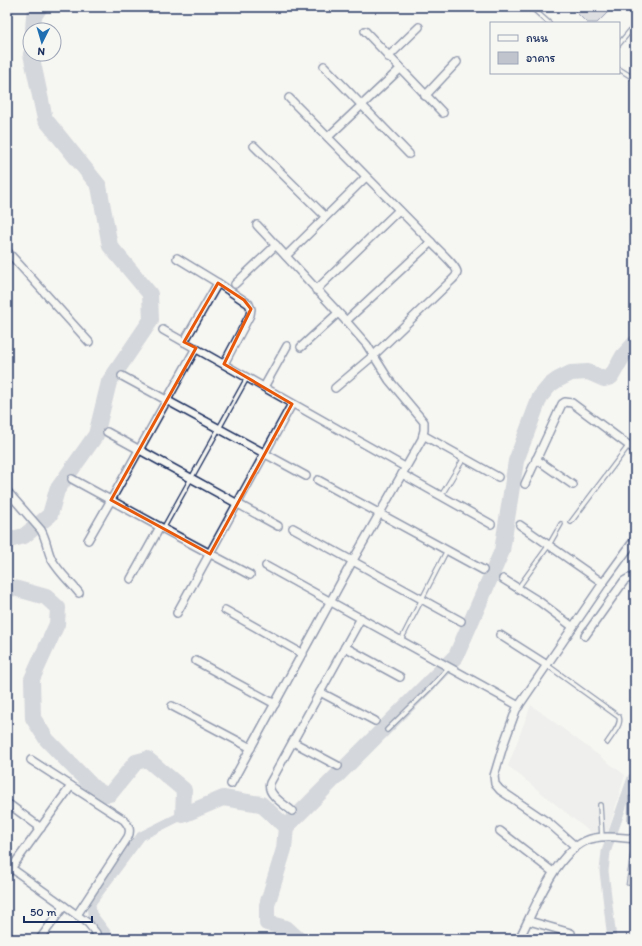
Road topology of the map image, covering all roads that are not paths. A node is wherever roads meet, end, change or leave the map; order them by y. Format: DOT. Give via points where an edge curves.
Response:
graph roads {
  1 [pos="531,7"];
  2 [pos="548,22"];
  3 [pos="635,25"];
  4 [pos="419,27"];
  5 [pos="365,31"];
  6 [pos="620,43"];
  7 [pos="388,57"];
  8 [pos="457,62"];
  9 [pos="324,66"];
  10 [pos="400,69"];
  11 [pos="620,70"];
  12 [pos="635,80"];
  13 [pos="425,96"];
  14 [pos="289,98"];
  15 [pos="362,105"];
  16 [pos="443,113"];
  17 [pos="328,137"];
  18 [pos="254,146"];
  19 [pos="409,154"];
  20 [pos="366,177"];
  21 [pos="398,210"];
  22 [pos="325,216"];
  23 [pos="257,225"];
  24 [pos="431,242"];
  25 [pos="276,244"];
  26 [pos="7,251"];
  27 [pos="286,256"];
  28 [pos="177,258"];
  29 [pos="218,283"];
  30 [pos="235,284"];
  31 [pos="316,290"];
  32 [pos="338,313"];
  33 [pos="346,321"];
  34 [pos="163,330"];
  35 [pos="89,342"];
  36 [pos="184,342"];
  37 [pos="287,346"];
  38 [pos="301,347"];
  39 [pos="196,348"];
  40 [pos="374,355"];
  41 [pos="224,364"];
  42 [pos="122,376"];
  43 [pos="247,378"];
  44 [pos="264,387"];
  45 [pos="335,388"];
  46 [pos="167,401"];
  47 [pos="292,404"];
  48 [pos="218,428"];
  49 [pos="107,432"];
  50 [pos="423,435"];
  51 [pos="632,448"];
  52 [pos="140,449"];
  53 [pos="265,454"];
  54 [pos="464,458"];
  55 [pos="536,459"];
  56 [pos="404,470"];
  57 [pos="306,476"];
  58 [pos="498,477"];
  59 [pos="190,478"];
  60 [pos="72,479"];
  61 [pos="318,480"];
  62 [pos="524,484"];
  63 [pos="573,485"];
  64 [pos="7,491"];
  65 [pos="441,496"];
  66 [pos="111,500"];
  67 [pos="237,504"];
  68 [pos="380,515"];
  69 [pos="571,522"];
  70 [pos="491,524"];
  71 [pos="561,524"];
  72 [pos="520,525"];
  73 [pos="278,526"];
  74 [pos="161,528"];
  75 [pos="293,528"];
  76 [pos="635,538"];
  77 [pos="88,540"];
  78 [pos="549,545"];
  79 [pos="447,550"];
  80 [pos="210,554"];
  81 [pos="352,562"];
  82 [pos="266,566"];
  83 [pos="483,570"];
  84 [pos="250,575"];
  85 [pos="131,578"];
  86 [pos="503,579"];
  87 [pos="635,580"];
  88 [pos="603,583"];
  89 [pos="517,588"];
  90 [pos="79,593"];
  91 [pos="423,600"];
  92 [pos="331,601"];
  93 [pos="225,610"];
  94 [pos="177,613"];
  95 [pos="361,618"];
  96 [pos="461,621"];
  97 [pos="573,627"];
  98 [pos="500,635"];
  99 [pos="585,636"];
  100 [pos="401,640"];
  101 [pos="345,647"];
  102 [pos="303,654"];
  103 [pos="196,662"];
  104 [pos="547,665"];
  105 [pos="449,667"];
  106 [pos="400,677"];
  107 [pos="320,692"];
  108 [pos="275,704"];
  109 [pos="172,706"];
  110 [pos="519,706"];
  111 [pos="375,721"];
  112 [pos="387,730"];
  113 [pos="293,742"];
  114 [pos="607,743"];
  115 [pos="251,748"];
  116 [pos="31,760"];
  117 [pos="338,766"];
  118 [pos="231,784"];
  119 [pos="71,786"];
  120 [pos="10,805"];
  121 [pos="600,805"];
  122 [pos="292,811"];
  123 [pos="40,828"];
  124 [pos="500,832"];
  125 [pos="602,838"];
  126 [pos="635,839"];
  127 [pos="575,846"];
  128 [pos="8,869"];
  129 [pos="553,872"];
  130 [pos="64,906"];
  131 [pos="77,915"];
  132 [pos="528,921"];
  133 [pos="572,933"];
  134 [pos="40,939"];
  135 [pos="98,939"];
  136 [pos="519,939"];
  1 -- 2 [label="lane"];
  3 -- 6 [label="lane"];
  4 -- 7 [label="street"];
  5 -- 7 [label="street"];
  7 -- 10 [label="street"];
  8 -- 13 [label="street"];
  9 -- 15 [label="street"];
  10 -- 13 [label="street"];
  10 -- 15 [label="street"];
  11 -- 12 [label="lane"];
  13 -- 16 [label="street"];
  14 -- 17 [label="street"];
  15 -- 17 [label="street"];
  15 -- 19 [label="street"];
  17 -- 20 [label="street"];
  18 -- 22 [label="street"];
  20 -- 21 [label="street"];
  20 -- 22 [label="street"];
  21 -- 24 [label="street"];
  21 -- 31 [label="street"];
  22 -- 27 [label="street"];
  23 -- 25 [label="street"];
  24 -- 33 [label="street"];
  24 -- 40 [label="street" via="455,268 457,275"];
  25 -- 27 [label="street"];
  25 -- 30 [label="street"];
  26 -- 35 [label="street"];
  27 -- 31 [label="street"];
  28 -- 29 [label="street"];
  29 -- 36 [label="street"];
  29 -- 41 [label="street" via="244,300 251,309"];
  31 -- 32 [label="street"];
  32 -- 33 [label="street"];
  32 -- 38 [label="street"];
  33 -- 40 [label="street"];
  34 -- 36 [label="street"];
  36 -- 39 [label="street"];
  37 -- 44 [label="street"];
  39 -- 41 [label="street"];
  39 -- 46 [label="street"];
  40 -- 45 [label="street"];
  40 -- 50 [label="street" via="389,380 424,422"];
  41 -- 43 [label="street"];
  42 -- 46 [label="street"];
  43 -- 44 [label="street"];
  43 -- 48 [label="lane"];
  44 -- 47 [label="street"];
  46 -- 48 [label="street"];
  46 -- 52 [label="street"];
  47 -- 53 [label="street"];
  47 -- 56 [label="street"];
  48 -- 53 [label="street"];
  48 -- 59 [label="lane"];
  49 -- 52 [label="street"];
  50 -- 54 [label="street"];
  50 -- 56 [label="street"];
  51 -- 55 [label="street" via="572,403 565,402"];
  51 -- 69 [label="lane"];
  52 -- 59 [label="street"];
  52 -- 66 [label="street"];
  53 -- 57 [label="street"];
  53 -- 67 [label="street"];
  54 -- 58 [label="street"];
  54 -- 65 [label="lane"];
  55 -- 62 [label="street"];
  55 -- 63 [label="street"];
  56 -- 65 [label="street"];
  56 -- 68 [label="street"];
  59 -- 67 [label="street"];
  59 -- 74 [label="lane"];
  60 -- 66 [label="street"];
  61 -- 68 [label="street"];
  64 -- 90 [label="street" via="41,530 53,561"];
  65 -- 70 [label="street"];
  66 -- 74 [label="street"];
  66 -- 77 [label="street"];
  67 -- 73 [label="street"];
  67 -- 80 [label="street"];
  68 -- 79 [label="street"];
  68 -- 81 [label="street"];
  71 -- 78 [label="lane"];
  72 -- 78 [label="street"];
  74 -- 80 [label="street"];
  74 -- 85 [label="street"];
  75 -- 81 [label="street"];
  76 -- 88 [label="street"];
  78 -- 88 [label="street"];
  78 -- 89 [label="lane"];
  79 -- 83 [label="street"];
  79 -- 91 [label="lane"];
  80 -- 84 [label="street"];
  80 -- 94 [label="street"];
  81 -- 91 [label="street"];
  81 -- 92 [label="street"];
  82 -- 92 [label="street"];
  86 -- 89 [label="street"];
  87 -- 99 [label="street" via="629,578 624,581"];
  88 -- 97 [label="street"];
  89 -- 97 [label="street"];
  91 -- 96 [label="street"];
  91 -- 100 [label="lane"];
  92 -- 95 [label="street"];
  92 -- 102 [label="street"];
  93 -- 102 [label="street"];
  95 -- 100 [label="street"];
  95 -- 101 [label="street"];
  97 -- 104 [label="street"];
  98 -- 104 [label="street"];
  100 -- 105 [label="street"];
  101 -- 106 [label="street"];
  101 -- 107 [label="street"];
  102 -- 108 [label="street"];
  103 -- 108 [label="street"];
  104 -- 110 [label="street"];
  104 -- 114 [label="lane" via="619,717 619,724"];
  105 -- 110 [label="street"];
  105 -- 112 [label="lane"];
  107 -- 111 [label="street"];
  107 -- 113 [label="street"];
  108 -- 115 [label="street"];
  109 -- 115 [label="street"];
  110 -- 127 [label="street" via="503,746 494,776 495,784 550,824"];
  113 -- 117 [label="street"];
  113 -- 122 [label="street" via="269,786 271,792"];
  115 -- 118 [label="street"];
  116 -- 119 [label="street"];
  119 -- 123 [label="street"];
  119 -- 131 [label="street" via="124,820 130,829"];
  120 -- 123 [label="street"];
  121 -- 125 [label="lane"];
  123 -- 128 [label="street"];
  124 -- 129 [label="street"];
  125 -- 126 [label="street"];
  125 -- 127 [label="street" via="594,838"];
  127 -- 129 [label="street"];
  128 -- 130 [label="street"];
  129 -- 132 [label="street"];
  130 -- 131 [label="street"];
  130 -- 134 [label="street"];
  131 -- 135 [label="street" via="88,923"];
  132 -- 133 [label="street"];
  132 -- 136 [label="street"];
}
